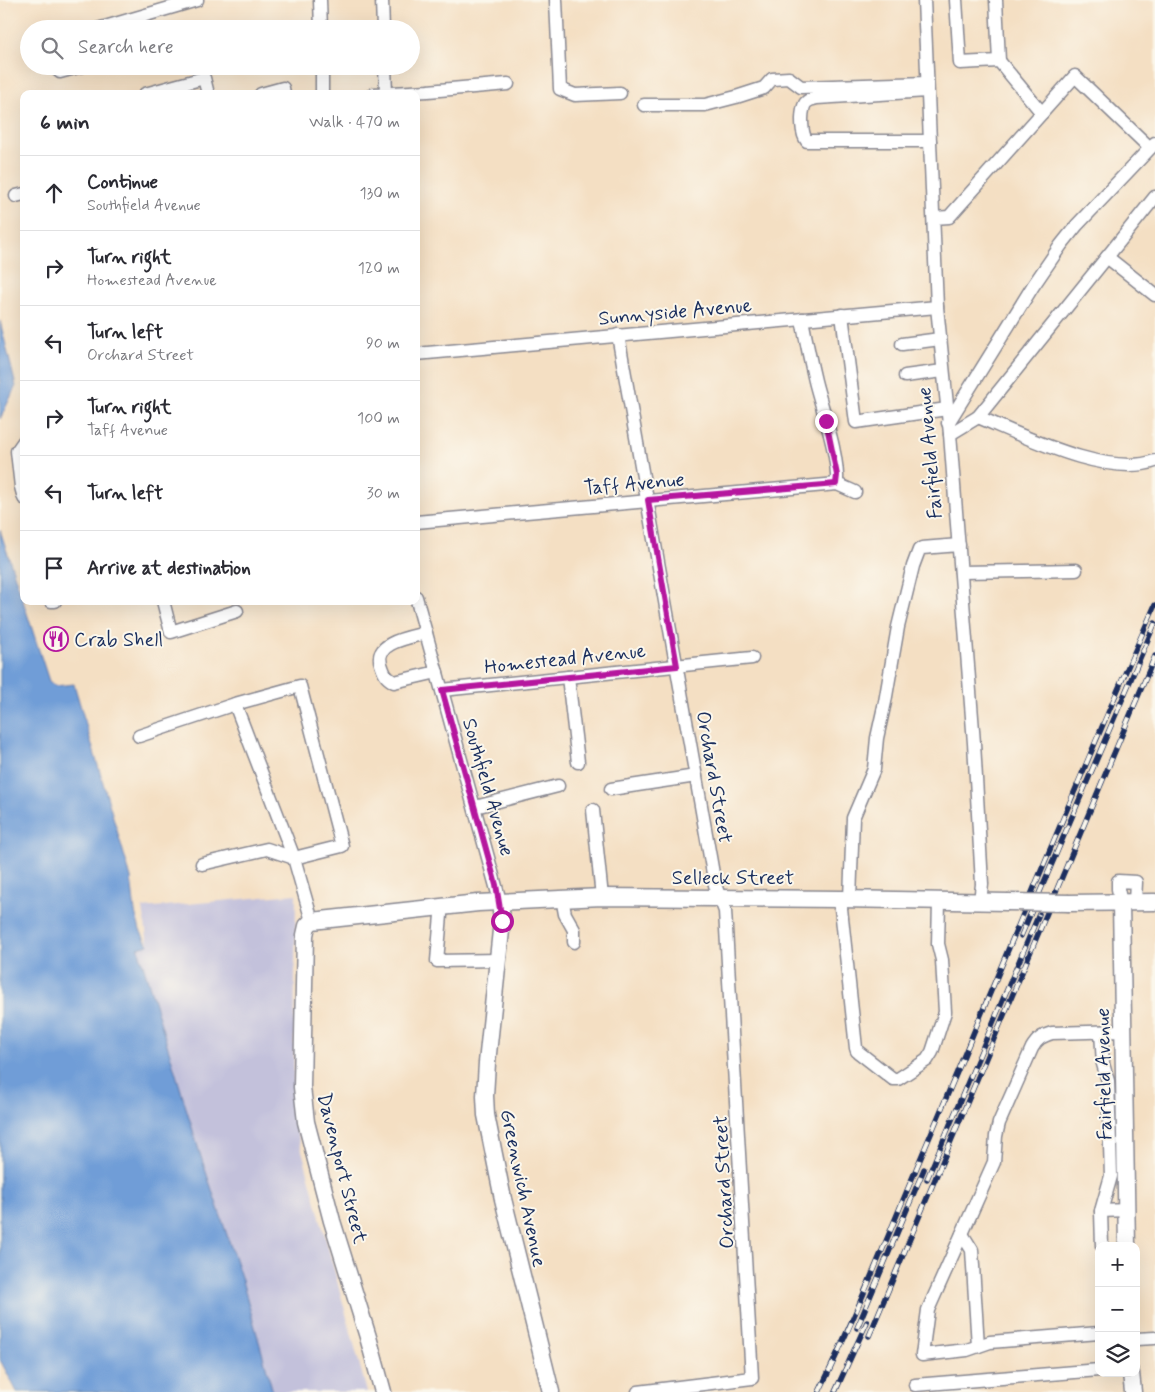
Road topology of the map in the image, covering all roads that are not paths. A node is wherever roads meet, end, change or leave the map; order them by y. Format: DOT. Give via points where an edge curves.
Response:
graph roads {
  1 [pos="197,0"];
  2 [pos="320,0"];
  3 [pos="382,0"];
  4 [pos="556,0"];
  5 [pos="924,0"];
  6 [pos="956,0"];
  7 [pos="996,0"];
  8 [pos="129,20"];
  9 [pos="321,20"];
  10 [pos="383,20"];
  11 [pos="999,60"];
  12 [pos="322,75"];
  13 [pos="385,75"];
  14 [pos="508,84"];
  15 [pos="927,87"];
  16 [pos="160,90"];
  17 [pos="207,90"];
  18 [pos="322,90"];
  19 [pos="386,90"];
  20 [pos="420,90"];
  21 [pos="620,94"];
  22 [pos="644,105"];
  23 [pos="1042,113"];
  24 [pos="930,142"];
  25 [pos="1153,146"];
  26 [pos="1155,197"];
  27 [pos="934,218"];
  28 [pos="1107,257"];
  29 [pos="1155,295"];
  30 [pos="937,307"];
  31 [pos="842,316"];
  32 [pos="802,319"];
  33 [pos="618,335"];
  34 [pos="940,339"];
  35 [pos="902,344"];
  36 [pos="420,354"];
  37 [pos="943,371"];
  38 [pos="905,376"];
  39 [pos="947,410"];
  40 [pos="978,417"];
  41 [pos="949,428"];
  42 [pos="20,447"];
  43 [pos="1155,461"];
  44 [pos="20,465"];
  45 [pos="836,484"];
  46 [pos="854,492"];
  47 [pos="648,500"];
  48 [pos="420,522"];
  49 [pos="958,545"];
  50 [pos="1076,570"];
  51 [pos="960,572"];
  52 [pos="164,605"];
  53 [pos="418,605"];
  54 [pos="237,611"];
  55 [pos="426,633"];
  56 [pos="752,658"];
  57 [pos="677,666"];
  58 [pos="437,672"];
  59 [pos="568,677"];
  60 [pos="442,690"];
  61 [pos="235,704"];
  62 [pos="139,736"];
  63 [pos="578,762"];
  64 [pos="696,776"];
  65 [pos="558,786"];
  66 [pos="611,788"];
  67 [pos="475,807"];
  68 [pos="594,810"];
  69 [pos="294,858"];
  70 [pos="202,864"];
  71 [pos="602,897"];
  72 [pos="720,897"];
  73 [pos="562,898"];
  74 [pos="845,899"];
  75 [pos="500,901"];
  76 [pos="939,902"];
  77 [pos="980,902"];
  78 [pos="1128,902"];
  79 [pos="1155,902"];
  80 [pos="439,907"];
  81 [pos="312,921"];
  82 [pos="574,942"];
  83 [pos="498,960"];
  84 [pos="1123,1031"];
  85 [pos="1101,1032"];
  86 [pos="1127,1210"];
  87 [pos="1101,1211"];
  88 [pos="962,1234"];
  89 [pos="1102,1242"];
  90 [pos="1127,1242"];
  91 [pos="1095,1333"];
  92 [pos="1155,1338"];
  93 [pos="1140,1339"];
  94 [pos="978,1346"];
  95 [pos="1095,1370"];
  96 [pos="1132,1377"];
  97 [pos="915,1385"];
  98 [pos="383,1392"];
  99 [pos="551,1392"];
  100 [pos="638,1392"];
  101 [pos="1133,1392"];
  1 -- 8 [label="street"];
  2 -- 9 [label="street"];
  3 -- 10 [label="street"];
  4 -- 21 [label="street" via="560,89 575,96"];
  5 -- 15 [label="street, Fairfield Avenue"];
  6 -- 11 [label="street" via="960,63"];
  7 -- 11 [label="street"];
  11 -- 23 [label="street"];
  12 -- 18 [label="street"];
  13 -- 19 [label="street"];
  14 -- 20 [label="street"];
  15 -- 22 [label="street" via="801,87 789,78 772,79 764,88 705,105"];
  15 -- 24 [label="street, Fairfield Avenue"];
  15 -- 24 [label="street" via="809,100 804,105 802,131 807,141"];
  16 -- 17 [label="street" via="204,78"];
  23 -- 25 [label="street" via="1076,76"];
  23 -- 27 [label="street" via="949,217"];
  24 -- 27 [label="street, Fairfield Avenue"];
  25 -- 41 [label="street" via="1076,225 1061,245"];
  26 -- 28 [label="street"];
  27 -- 30 [label="street, Fairfield Avenue"];
  28 -- 29 [label="street"];
  28 -- 40 [label="street"];
  30 -- 31 [label="street, Sunnyside Avenue"];
  30 -- 34 [label="street, Fairfield Avenue"];
  31 -- 32 [label="street, Sunnyside Avenue"];
  31 -- 39 [label="street" via="856,422"];
  32 -- 33 [label="street, Sunnyside Avenue"];
  32 -- 45 [label="street" via="834,456"];
  33 -- 36 [label="street, Sunnyside Avenue"];
  33 -- 47 [label="street, Orchard Street"];
  34 -- 35 [label="street"];
  34 -- 37 [label="street, Fairfield Avenue"];
  37 -- 38 [label="street"];
  37 -- 39 [label="street, Fairfield Avenue"];
  39 -- 41 [label="street, Fairfield Avenue"];
  40 -- 41 [label="street"];
  40 -- 43 [label="street" via="1096,461 1120,466"];
  41 -- 49 [label="street, Fairfield Avenue"];
  42 -- 44 [label="street" via="17,452"];
  45 -- 46 [label="street, Taff Avenue"];
  45 -- 47 [label="street, Taff Avenue"];
  47 -- 48 [label="street, Taff Avenue"];
  47 -- 57 [label="street, Orchard Street"];
  49 -- 51 [label="street, Fairfield Avenue"];
  49 -- 74 [label="street" via="922,548 913,566 898,627 874,769 853,818"];
  50 -- 51 [label="street"];
  51 -- 77 [label="street, Fairfield Avenue" via="974,743 982,884"];
  52 -- 54 [label="street" via="171,632"];
  53 -- 55 [label="street, Southfield Avenue"];
  55 -- 58 [label="street, Southfield Avenue"];
  55 -- 58 [label="street" via="386,645 379,660 385,677 394,682"];
  56 -- 57 [label="street, Homestead Avenue"];
  57 -- 59 [label="street, Homestead Avenue"];
  57 -- 64 [label="street, Orchard Street"];
  58 -- 60 [label="street, Southfield Avenue"];
  59 -- 60 [label="street, Homestead Avenue"];
  59 -- 63 [label="street"];
  60 -- 67 [label="street, Southfield Avenue"];
  61 -- 62 [label="street"];
  61 -- 69 [label="street"];
  61 -- 69 [label="street" via="300,686 342,846"];
  64 -- 66 [label="street"];
  64 -- 72 [label="street, Orchard Street" via="715,886"];
  65 -- 67 [label="street"];
  67 -- 75 [label="street, Southfield Avenue"];
  68 -- 71 [label="street"];
  69 -- 70 [label="street" via="267,848"];
  69 -- 81 [label="street"];
  71 -- 72 [label="main road, Selleck Street"];
  71 -- 73 [label="main road, Selleck Street"];
  72 -- 74 [label="main road, Selleck Street"];
  72 -- 100 [label="street, Orchard Street" via="725,912 752,1378"];
  73 -- 75 [label="main road, Selleck Street"];
  73 -- 82 [label="street" via="565,914 574,930"];
  74 -- 76 [label="main road, Selleck Street"];
  74 -- 76 [label="street" via="856,1048 893,1079 927,1060 945,1012 938,944"];
  75 -- 80 [label="main road, Selleck Street"];
  75 -- 83 [label="main road, Greenwich Avenue" via="502,921"];
  76 -- 77 [label="main road, Selleck Street"];
  77 -- 78 [label="main road, Selleck Street, bridge"];
  78 -- 79 [label="main road, Selleck Street"];
  78 -- 84 [label="main road, Fairfield Avenue"];
  80 -- 81 [label="main road, Selleck Street"];
  80 -- 83 [label="street" via="437,961"];
  81 -- 98 [label="main road, Davenport Street" via="305,935 302,1087 306,1122"];
  83 -- 99 [label="main road, Greenwich Avenue" via="487,1063 486,1115 507,1217"];
  84 -- 85 [label="street"];
  84 -- 86 [label="main road, Fairfield Avenue"];
  85 -- 87 [label="street" via="1102,1064 1108,1081 1111,1176"];
  85 -- 88 [label="street" via="1052,1033 1037,1040 999,1123 994,1162"];
  86 -- 87 [label="street"];
  86 -- 90 [label="main road, Fairfield Avenue"];
  87 -- 89 [label="street"];
  88 -- 94 [label="street" via="972,1250"];
  88 -- 94 [label="street" via="928,1310 922,1355"];
  91 -- 94 [label="street" via="990,1342"];
  92 -- 93 [label="street"];
  95 -- 97 [label="street"];
  96 -- 101 [label="main road"];
}
